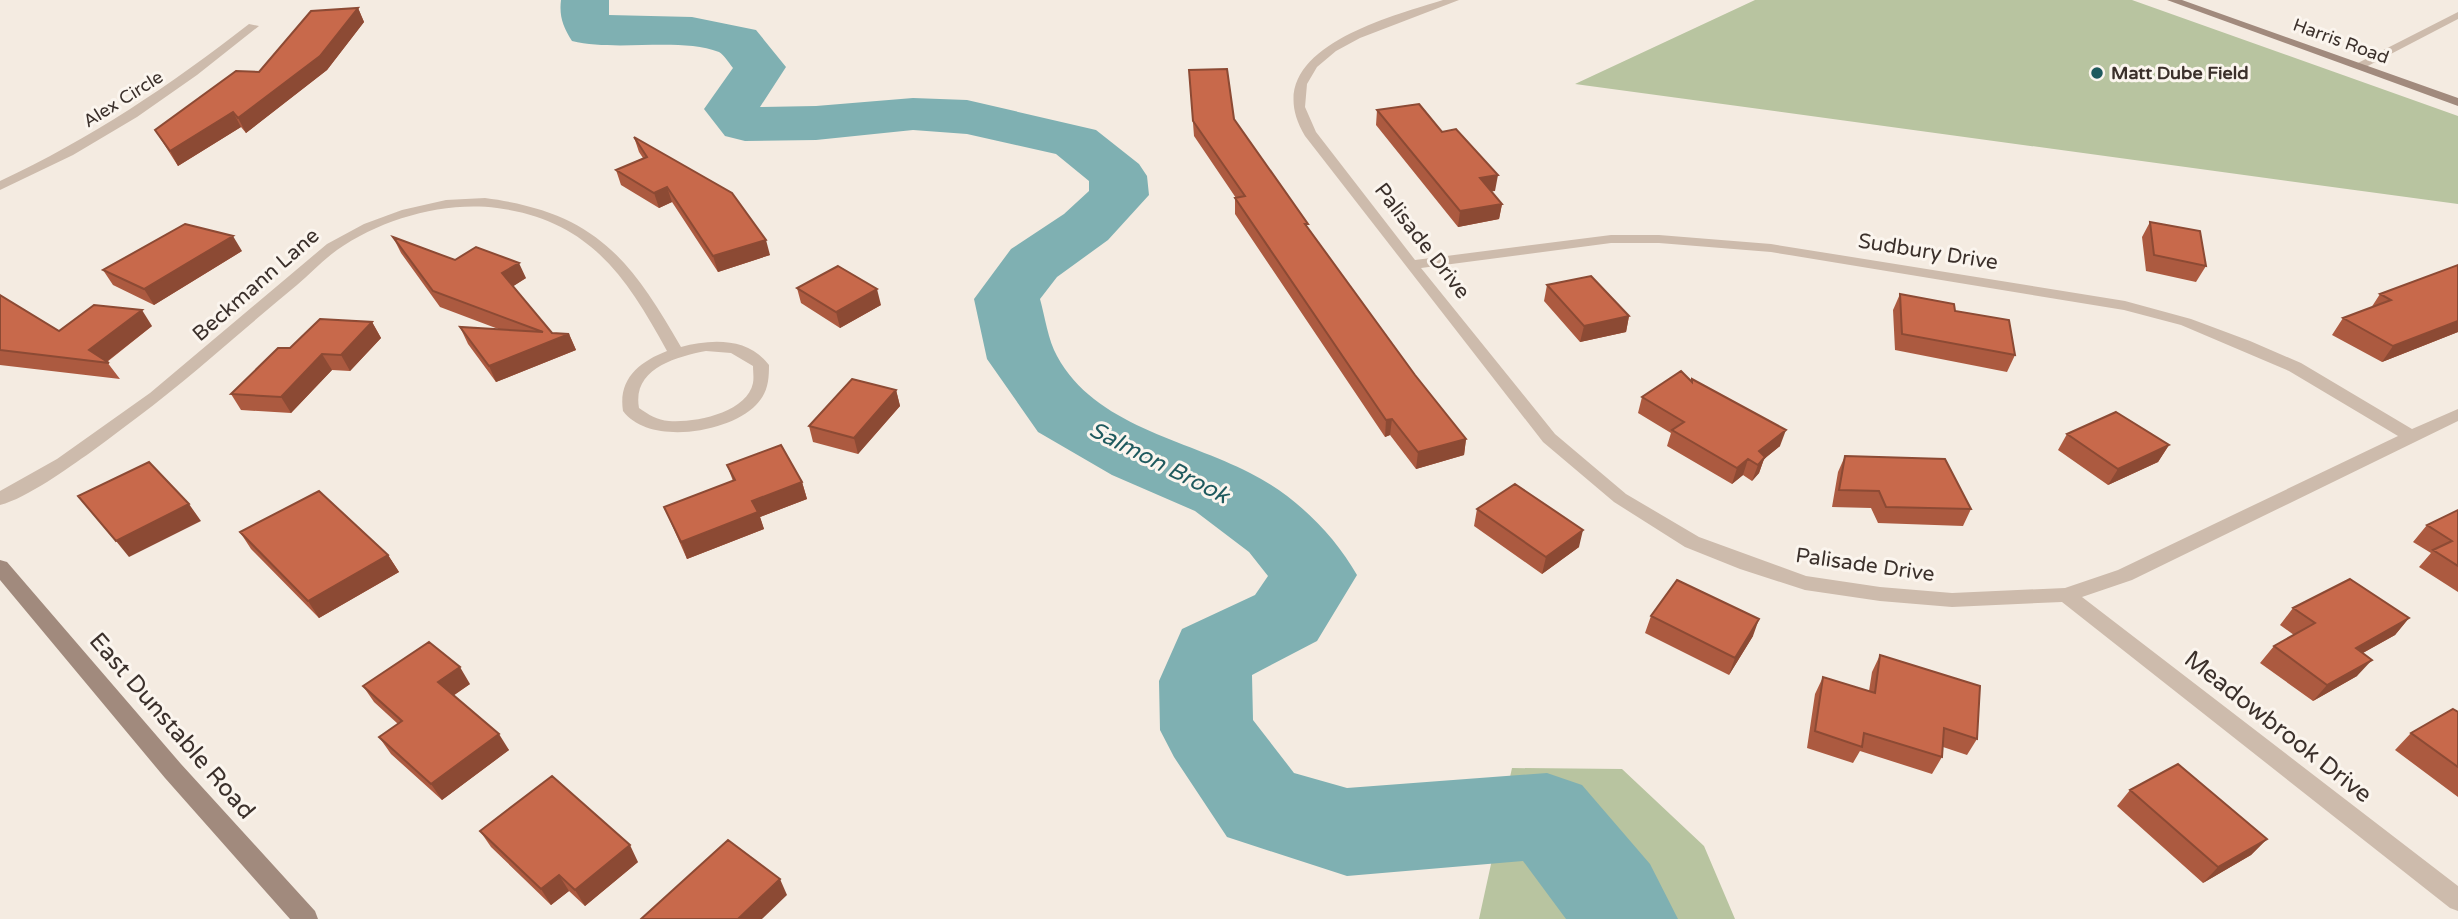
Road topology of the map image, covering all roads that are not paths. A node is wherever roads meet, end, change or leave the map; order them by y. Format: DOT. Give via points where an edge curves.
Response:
graph roads {
  1 [pos="1454,0"];
  2 [pos="2172,0"];
  3 [pos="2458,15"];
  4 [pos="253,26"];
  5 [pos="2358,66"];
  6 [pos="2458,102"];
  7 [pos="0,186"];
  8 [pos="1411,265"];
  9 [pos="676,353"];
  10 [pos="2458,414"];
  11 [pos="2410,436"];
  12 [pos="0,499"];
  13 [pos="0,567"];
  14 [pos="2066,595"];
  15 [pos="2458,900"];
  16 [pos="306,919"];
  1 -- 8 [label="street, Palisade Drive" via="1353,37 1315,61 1302,79 1299,107 1310,132"];
  2 -- 5 [label="street, Harris Road"];
  3 -- 5 [label="street"];
  4 -- 7 [label="street, Alex Circle" via="151,105"];
  5 -- 6 [label="street, Harris Road"];
  8 -- 11 [label="street, Sudbury Drive" via="1584,242 1659,239 1771,248 2125,306 2186,322 2295,367"];
  8 -- 14 [label="street, Palisade Drive" via="1549,438 1620,498 1692,542 1805,583 1880,594 1952,600"];
  9 -- 9 [label="street" via="713,346 746,352 761,365 763,383 744,406 709,424 676,428 648,424 631,411 627,393 649,366"];
  9 -- 12 [label="street, Beckmann Lane" via="625,271 559,219 502,202 416,209 354,233 332,247 156,397 63,463"];
  10 -- 11 [label="street, Palisade Drive"];
  11 -- 14 [label="street, Palisade Drive" via="2125,575"];
  13 -- 16 [label="street, East Dunstable Road"];
  14 -- 15 [label="street, Meadowbrook Drive"];
}
